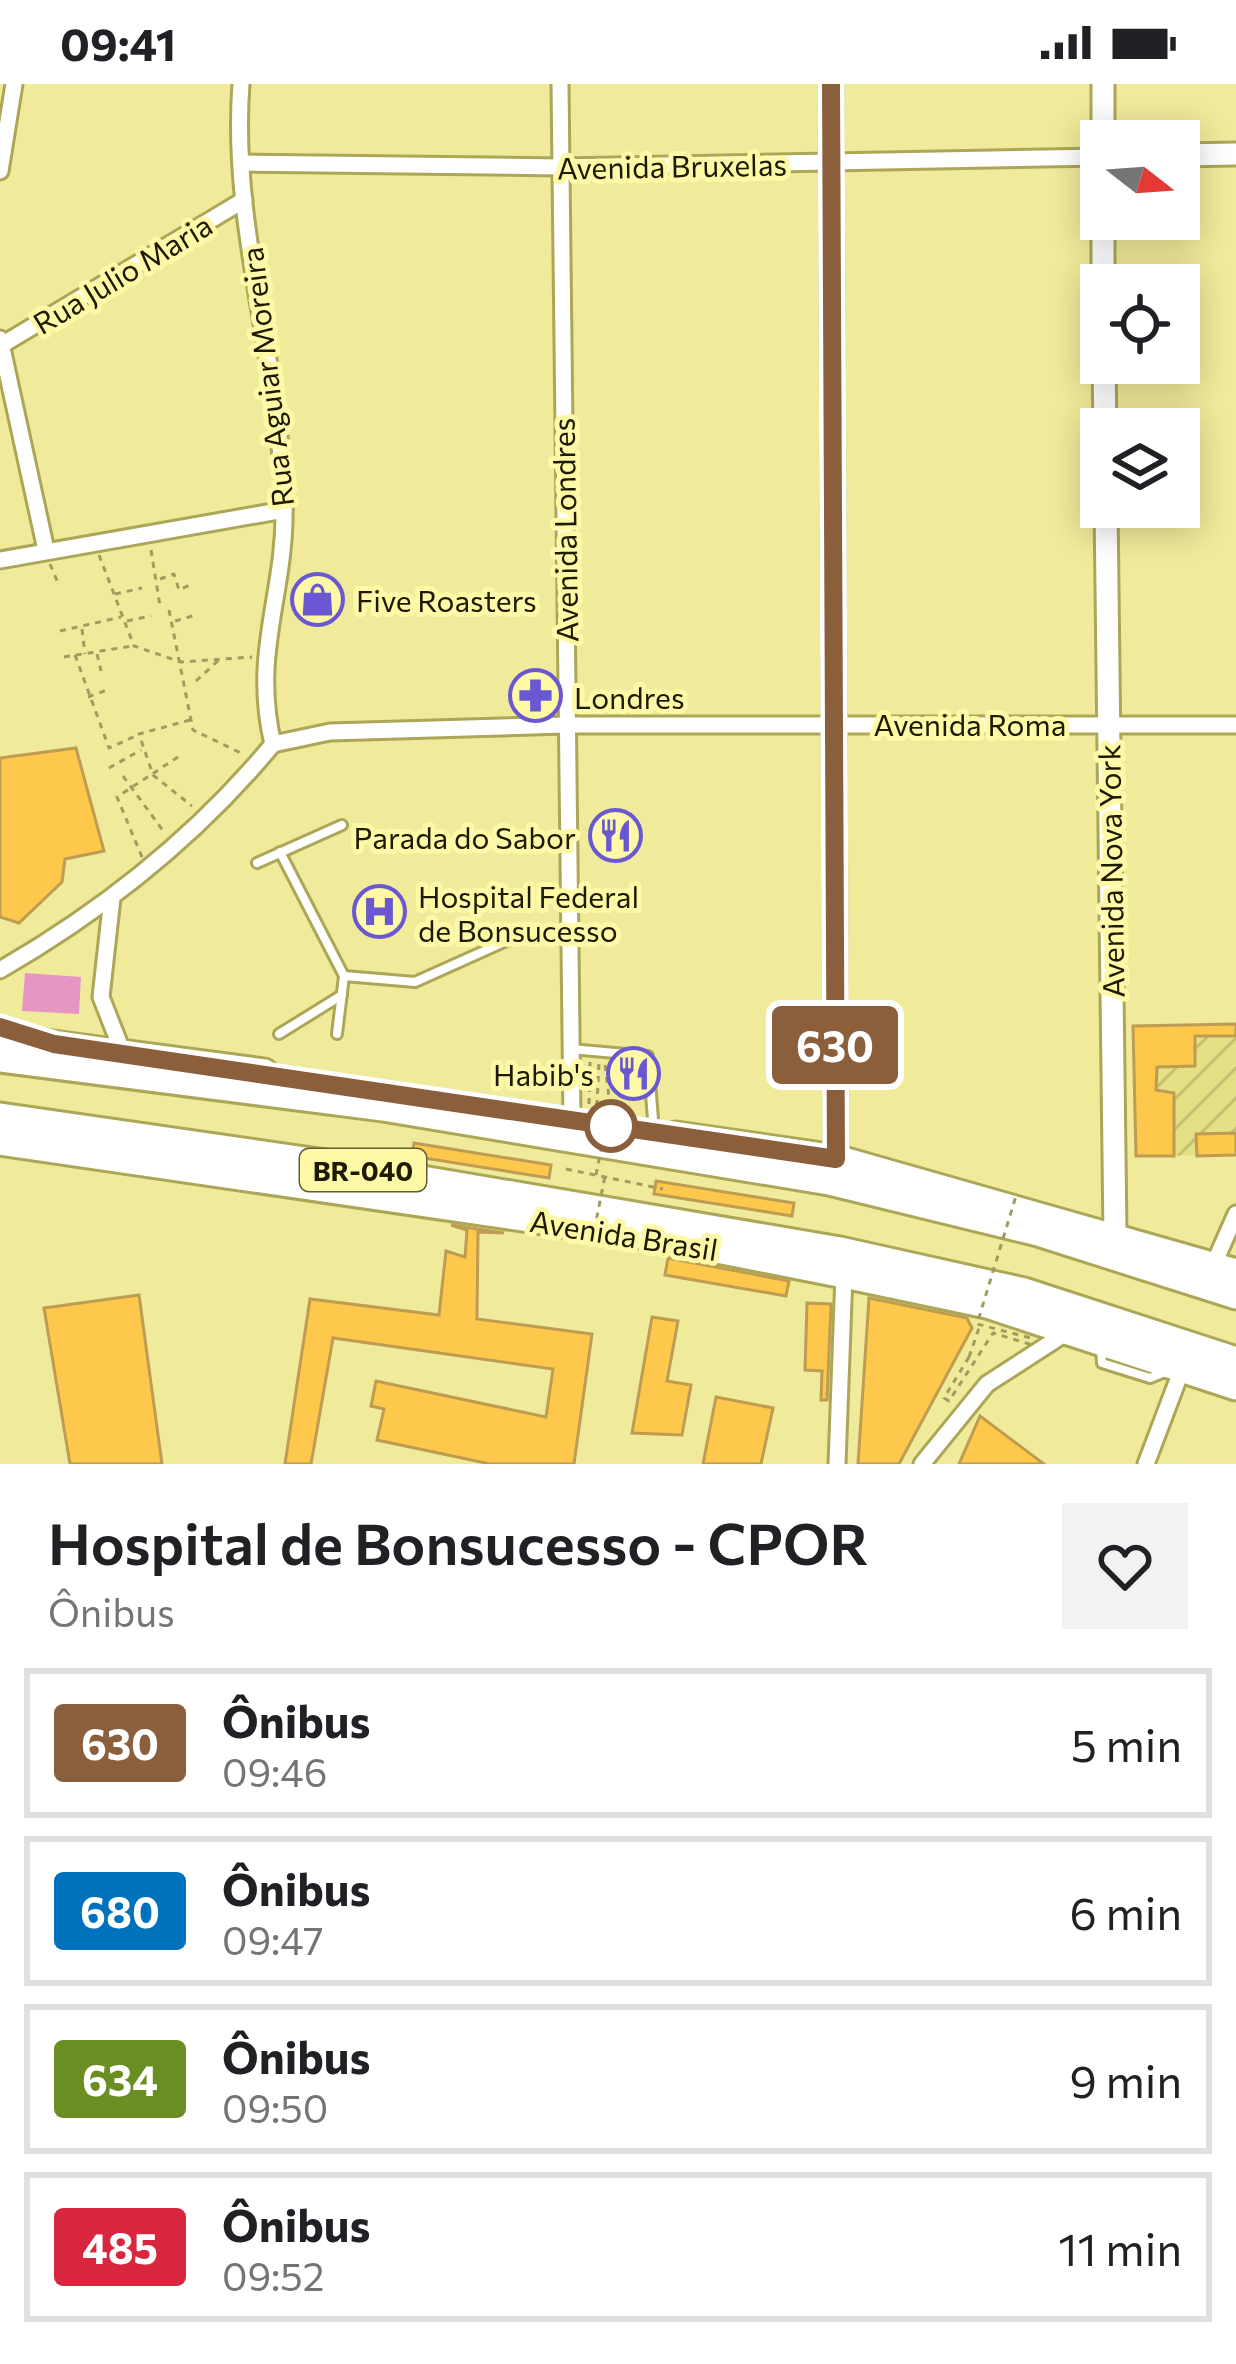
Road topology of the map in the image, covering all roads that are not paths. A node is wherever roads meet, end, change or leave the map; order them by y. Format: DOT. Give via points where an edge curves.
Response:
graph roads {
  1 [pos="14,84"];
  2 [pos="241,84"];
  3 [pos="560,84"];
  4 [pos="831,84"];
  5 [pos="1103,84"];
  6 [pos="1103,120"];
  7 [pos="1,151"];
  8 [pos="1236,154"];
  9 [pos="1200,155"];
  10 [pos="1080,157"];
  11 [pos="831,162"];
  12 [pos="242,163"];
  13 [pos="561,167"];
  14 [pos="0,171"];
  15 [pos="244,200"];
  16 [pos="0,336"];
  17 [pos="1,346"];
  18 [pos="284,511"];
  19 [pos="1106,528"];
  20 [pos="48,557"];
  21 [pos="0,560"];
  22 [pos="833,722"];
  23 [pos="566,724"];
  24 [pos="1108,724"];
  25 [pos="1236,725"];
  26 [pos="273,744"];
  27 [pos="341,825"];
  28 [pos="280,853"];
  29 [pos="257,863"];
  30 [pos="112,898"];
  31 [pos="569,935"];
  32 [pos="0,970"];
  33 [pos="344,976"];
  34 [pos="343,994"];
  35 [pos="0,1027"];
  36 [pos="279,1034"];
  37 [pos="337,1034"];
  38 [pos="0,1038"];
  39 [pos="54,1044"];
  40 [pos="123,1053"];
  41 [pos="571,1054"];
  42 [pos="0,1058"];
  43 [pos="0,1117"];
  44 [pos="572,1119"];
  45 [pos="654,1132"];
  46 [pos="0,1141"];
  47 [pos="836,1159"];
  48 [pos="1236,1214"];
  49 [pos="1115,1235"];
  50 [pos="1228,1273"];
  51 [pos="844,1274"];
  52 [pos="1236,1295"];
  53 [pos="1070,1330"];
  54 [pos="1236,1364"];
  55 [pos="1180,1368"];
  56 [pos="1236,1386"];
  57 [pos="840,1462"];
  58 [pos="922,1464"];
  59 [pos="1146,1464"];
  1 -- 7 [label="street"];
  2 -- 12 [label="street, Rua Aguiar Moreira"];
  3 -- 13 [label="street, Avenida Londres"];
  4 -- 11 [label="main road"];
  5 -- 6 [label="main road"];
  7 -- 14 [label="street"];
  8 -- 9 [label="main road"];
  10 -- 11 [label="street, Avenida Bruxelas"];
  11 -- 13 [label="street, Avenida Bruxelas"];
  11 -- 22 [label="main road"];
  12 -- 13 [label="street, Avenida Bruxelas"];
  12 -- 15 [label="street, Rua Aguiar Moreira"];
  13 -- 23 [label="street, Avenida Londres"];
  15 -- 17 [label="street, Rua Julio Maria"];
  15 -- 18 [label="street, Rua Aguiar Moreira"];
  16 -- 17 [label="street"];
  17 -- 20 [label="street"];
  18 -- 20 [label="street" via="147,530"];
  18 -- 26 [label="street, Rua Aguiar Moreira" via="262,698"];
  19 -- 24 [label="main road, Avenida Nova York"];
  20 -- 21 [label="street"];
  22 -- 23 [label="street, Avenida Roma"];
  22 -- 24 [label="street, Avenida Roma"];
  22 -- 47 [label="main road"];
  23 -- 26 [label="street, Avenida Roma" via="330,732"];
  23 -- 31 [label="street, Avenida Londres"];
  24 -- 25 [label="street, Avenida Roma"];
  24 -- 49 [label="main road, Avenida Nova York"];
  26 -- 30 [label="street" via="206,817"];
  27 -- 28 [label="lane"];
  28 -- 29 [label="lane"];
  28 -- 33 [label="lane"];
  30 -- 32 [label="street"];
  30 -- 40 [label="street" via="101,998"];
  31 -- 33 [label="lane" via="513,938 415,982"];
  31 -- 41 [label="street, Avenida Londres"];
  33 -- 34 [label="lane"];
  34 -- 36 [label="lane"];
  34 -- 37 [label="lane"];
  35 -- 39 [label="highway"];
  38 -- 39 [label="highway"];
  39 -- 40 [label="highway"];
  40 -- 44 [label="highway"];
  41 -- 44 [label="street, Avenida Londres"];
  41 -- 45 [label="lane" via="648,1056"];
  42 -- 52 [label="highway, BR-040" via="383,1107 829,1181 1038,1232"];
  43 -- 54 [label="highway, Avenida Brasil / BR-040" via="839,1251 1024,1292"];
  44 -- 45 [label="highway"];
  45 -- 47 [label="highway"];
  46 -- 51 [label="highway, Avenida Brasil" via="646,1235"];
  47 -- 49 [label="highway"];
  48 -- 50 [label="street"];
  49 -- 50 [label="highway"];
  51 -- 53 [label="highway, Avenida Brasil"];
  51 -- 57 [label="street"];
  53 -- 54 [label="highway"];
  53 -- 55 [label="highway, Avenida Brasil"];
  53 -- 58 [label="street" via="987,1384"];
  55 -- 56 [label="highway, Avenida Brasil"];
  55 -- 59 [label="street"];
}
